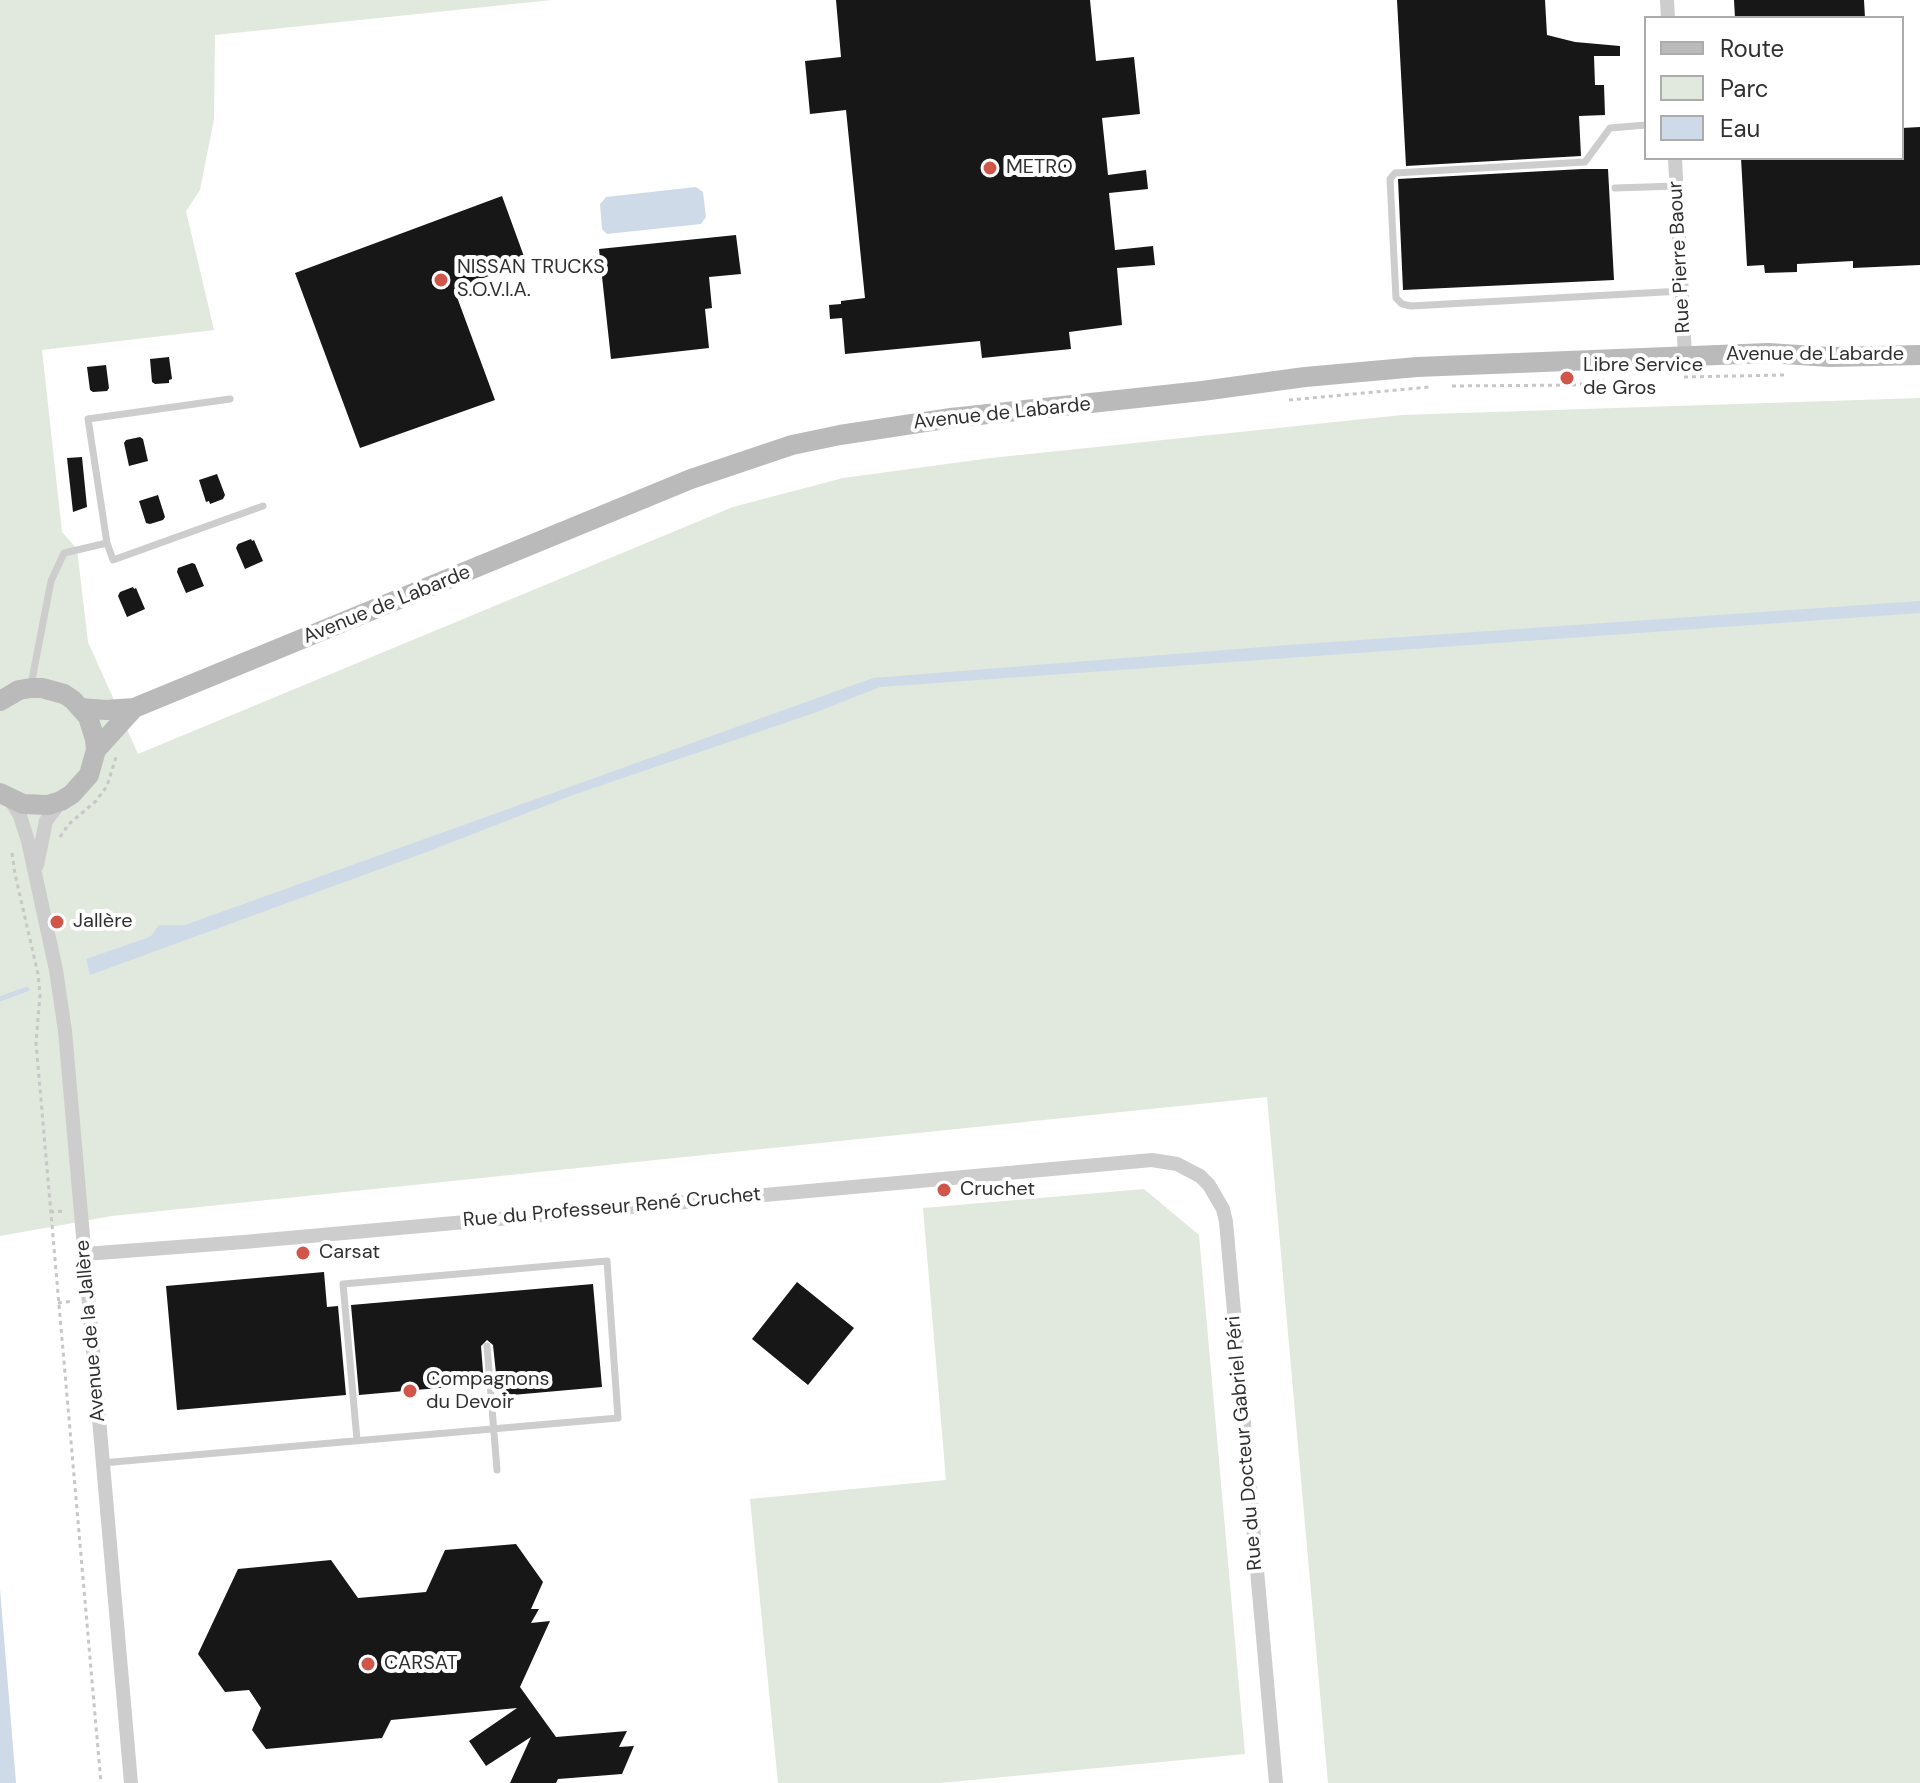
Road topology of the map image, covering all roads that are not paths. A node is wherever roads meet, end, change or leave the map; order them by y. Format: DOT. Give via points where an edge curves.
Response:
graph roads {
  1 [pos="1644,125"];
  2 [pos="1675,160"];
  3 [pos="1677,186"];
  4 [pos="1615,188"];
  5 [pos="1682,291"];
  6 [pos="1920,355"];
  7 [pos="1685,356"];
  8 [pos="230,399"];
  9 [pos="263,506"];
  10 [pos="107,543"];
  11 [pos="31,688"];
  12 [pos="0,701"];
  13 [pos="81,708"];
  14 [pos="134,708"];
  15 [pos="96,750"];
  16 [pos="5,796"];
  17 [pos="61,801"];
  18 [pos="34,841"];
  19 [pos="1139,1161"];
  20 [pos="85,1254"];
  21 [pos="487,1346"];
  22 [pos="494,1428"];
  23 [pos="357,1440"];
  24 [pos="102,1463"];
  25 [pos="497,1470"];
  26 [pos="131,1783"];
  27 [pos="1276,1783"];
  1 -- 5 [label="lane" via="1610,128 1585,162 1395,173 1390,179 1396,298 1411,306"];
  2 -- 3 [label="street, Rue Pierre Baour"];
  3 -- 4 [label="lane"];
  3 -- 5 [label="street, Rue Pierre Baour"];
  5 -- 7 [label="street, Rue Pierre Baour"];
  6 -- 7 [label="main road, Avenue de Labarde"];
  7 -- 14 [label="main road, Avenue de Labarde" via="1305,377 951,418 792,445 691,479"];
  8 -- 10 [label="lane" via="88,419"];
  9 -- 10 [label="lane" via="113,560"];
  10 -- 11 [label="lane" via="64,553 51,581"];
  11 -- 12 [label="main road"];
  11 -- 13 [label="main road" via="64,694"];
  13 -- 14 [label="main road, Avenue de Labarde"];
  13 -- 15 [label="main road" via="93,728"];
  14 -- 15 [label="main road, Avenue de Labarde"];
  15 -- 17 [label="main road, Avenue de Labarde" via="89,775"];
  16 -- 17 [label="main road" via="36,806"];
  16 -- 18 [label="street, Avenue de la Jallère"];
  17 -- 18 [label="street, Avenue de la Jallère"];
  18 -- 20 [label="street, Avenue de la Jallère" via="36,881 65,1031"];
  19 -- 20 [label="street, Rue du Professeur René Cruchet"];
  19 -- 27 [label="street, Rue du Docteur Gabriel Péri" via="1164,1160 1200,1176 1217,1196 1226,1222"];
  20 -- 24 [label="street, Avenue de la Jallère"];
  21 -- 22 [label="lane"];
  22 -- 23 [label="lane"];
  22 -- 23 [label="lane" via="618,1418 607,1261 343,1284"];
  22 -- 25 [label="lane"];
  23 -- 24 [label="lane"];
  24 -- 26 [label="street, Avenue de la Jallère"];
}
